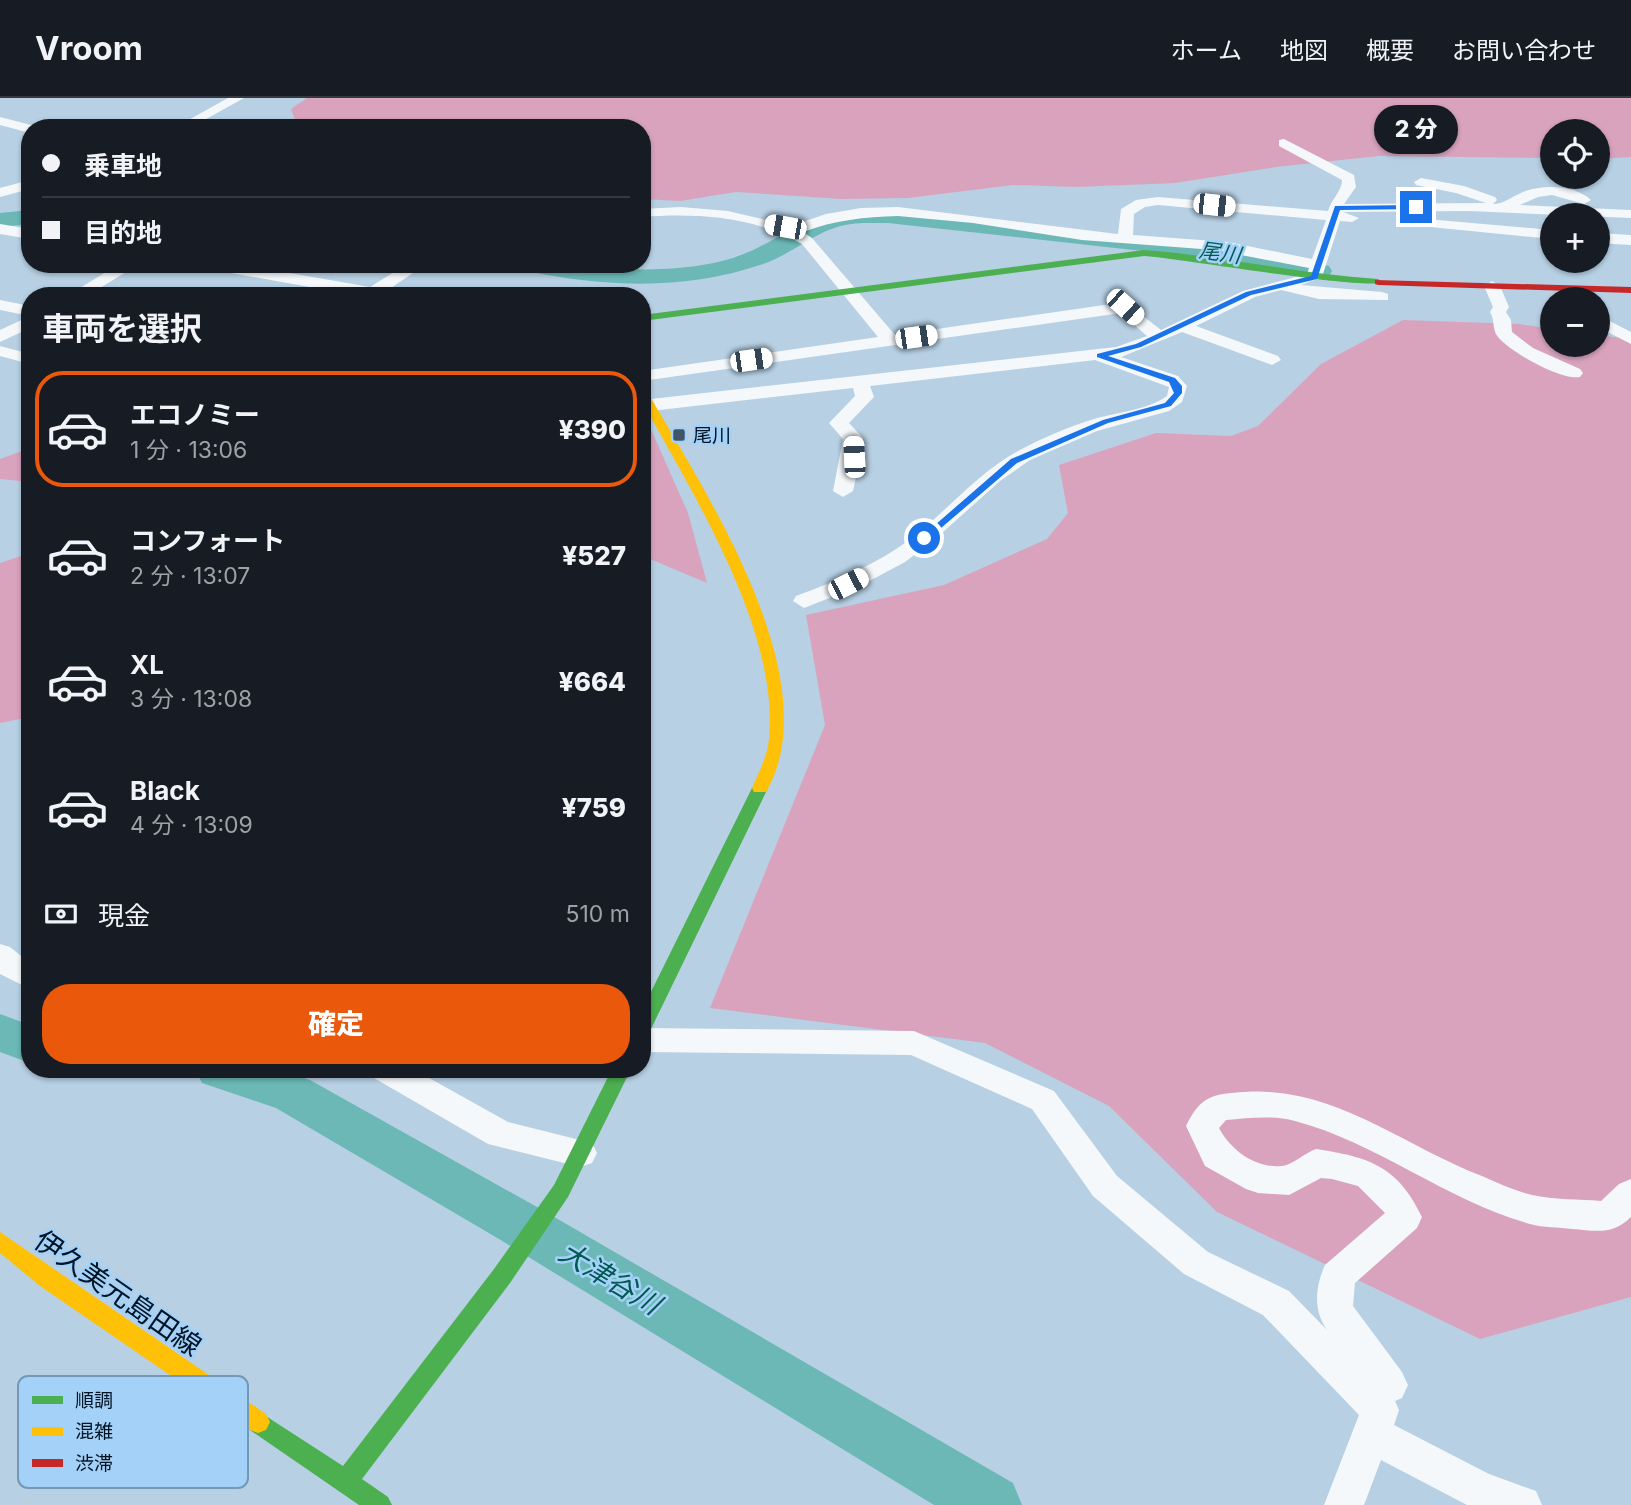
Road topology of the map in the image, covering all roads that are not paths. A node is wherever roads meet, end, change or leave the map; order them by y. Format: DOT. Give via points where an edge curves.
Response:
graph roads {
  1 [pos="238,98"];
  2 [pos="197,119"];
  3 [pos="0,121"];
  4 [pos="21,127"];
  5 [pos="1284,143"];
  6 [pos="10,177"];
  7 [pos="21,180"];
  8 [pos="1421,182"];
  9 [pos="21,186"];
  10 [pos="0,193"];
  11 [pos="1275,200"];
  12 [pos="1617,206"];
  13 [pos="1506,207"];
  14 [pos="1336,210"];
  15 [pos="651,213"];
  16 [pos="1631,214"];
  17 [pos="0,229"];
  18 [pos="21,232"];
  19 [pos="1540,233"];
  20 [pos="799,235"];
  21 [pos="1610,238"];
  22 [pos="1124,239"];
  23 [pos="1631,240"];
  24 [pos="1317,271"];
  25 [pos="115,273"];
  26 [pos="258,273"];
  27 [pos="404,273"];
  28 [pos="1280,285"];
  29 [pos="1492,286"];
  30 [pos="91,287"];
  31 [pos="333,287"];
  32 [pos="382,287"];
  33 [pos="1540,290"];
  34 [pos="1631,290"];
  35 [pos="848,291"];
  36 [pos="1610,292"];
  37 [pos="1382,297"];
  38 [pos="0,305"];
  39 [pos="21,309"];
  40 [pos="651,317"];
  41 [pos="21,326"];
  42 [pos="1181,326"];
  43 [pos="1610,327"];
  44 [pos="0,337"];
  45 [pos="1159,337"];
  46 [pos="1631,339"];
  47 [pos="888,340"];
  48 [pos="0,351"];
  49 [pos="1100,355"];
  50 [pos="21,357"];
  51 [pos="1272,360"];
  52 [pos="1574,373"];
  53 [pos="651,375"];
  54 [pos="914,376"];
  55 [pos="860,382"];
  56 [pos="651,400"];
  57 [pos="651,413"];
  58 [pos="843,491"];
  59 [pos="804,601"];
  60 [pos="0,955"];
  61 [pos="21,972"];
  62 [pos="651,1011"];
  63 [pos="651,1040"];
  64 [pos="400,1078"];
  65 [pos="618,1078"];
  66 [pos="580,1153"];
  67 [pos="1631,1194"];
  68 [pos="0,1241"];
  69 [pos="191,1376"];
  70 [pos="1383,1400"];
  71 [pos="248,1415"];
  72 [pos="346,1481"];
  73 [pos="380,1505"];
  74 [pos="1345,1505"];
  75 [pos="1522,1505"];
  1 -- 2 [label="street"];
  3 -- 4 [label="street"];
  5 -- 14 [label="street" via="1349,178"];
  6 -- 7 [label="street"];
  8 -- 13 [label="street" via="1459,189"];
  9 -- 10 [label="street"];
  11 -- 14 [label="street"];
  12 -- 13 [label="street" via="1538,190"];
  13 -- 14 [label="street"];
  13 -- 16 [label="street"];
  14 -- 19 [label="street"];
  14 -- 22 [label="street" via="1141,203 1126,212"];
  14 -- 24 [label="street"];
  15 -- 20 [label="street" via="689,212"];
  17 -- 18 [label="street"];
  20 -- 22 [label="street" via="824,217 864,211 977,219"];
  20 -- 35 [label="street"];
  21 -- 23 [label="street"];
  22 -- 24 [label="street" via="1232,248"];
  24 -- 28 [label="street"];
  24 -- 29 [label="street" via="1369,283"];
  24 -- 35 [label="street" via="1144,253"];
  25 -- 30 [label="street"];
  26 -- 31 [label="street"];
  27 -- 32 [label="street"];
  28 -- 37 [label="street" via="1319,294"];
  28 -- 42 [label="street" via="1249,294"];
  29 -- 33 [label="street"];
  29 -- 52 [label="street" via="1508,339"];
  34 -- 36 [label="street"];
  35 -- 40 [label="street"];
  35 -- 47 [label="street"];
  38 -- 39 [label="street"];
  41 -- 44 [label="street"];
  42 -- 45 [label="street"];
  42 -- 51 [label="street"];
  43 -- 46 [label="street"];
  45 -- 47 [label="street" via="1125,307"];
  45 -- 49 [label="street"];
  47 -- 53 [label="street"];
  47 -- 54 [label="street"];
  48 -- 50 [label="street"];
  49 -- 54 [label="street"];
  49 -- 59 [label="street" via="1172,380 1178,393 1168,404 1105,421 1021,457 895,559"];
  54 -- 55 [label="street"];
  55 -- 56 [label="street"];
  55 -- 58 [label="street" via="865,397 838,423 853,438 854,457 844,474"];
  57 -- 62 [label="street" via="756,616 774,679 778,731 762,784 735,844"];
  60 -- 61 [label="street"];
  63 -- 70 [label="street" via="914,1043 1043,1100 1105,1186 1196,1263 1276,1303"];
  64 -- 66 [label="street" via="500,1134"];
  65 -- 66 [label="street"];
  66 -- 72 [label="street" via="561,1191 502,1276"];
  67 -- 70 [label="street" via="1608,1217 1532,1210 1466,1185 1361,1131 1295,1107 1217,1107 1202,1126 1217,1156 1258,1179 1289,1181 1317,1163 1360,1170 1395,1195 1405,1217 1338,1276 1334,1310"];
  68 -- 69 [label="street, 伊久美元島田線"];
  70 -- 74 [label="street"];
  70 -- 75 [label="street" via="1481,1491"];
  71 -- 72 [label="street, 伊久美元島田線"];
  72 -- 73 [label="street, 伊久美元島田線"];
}
